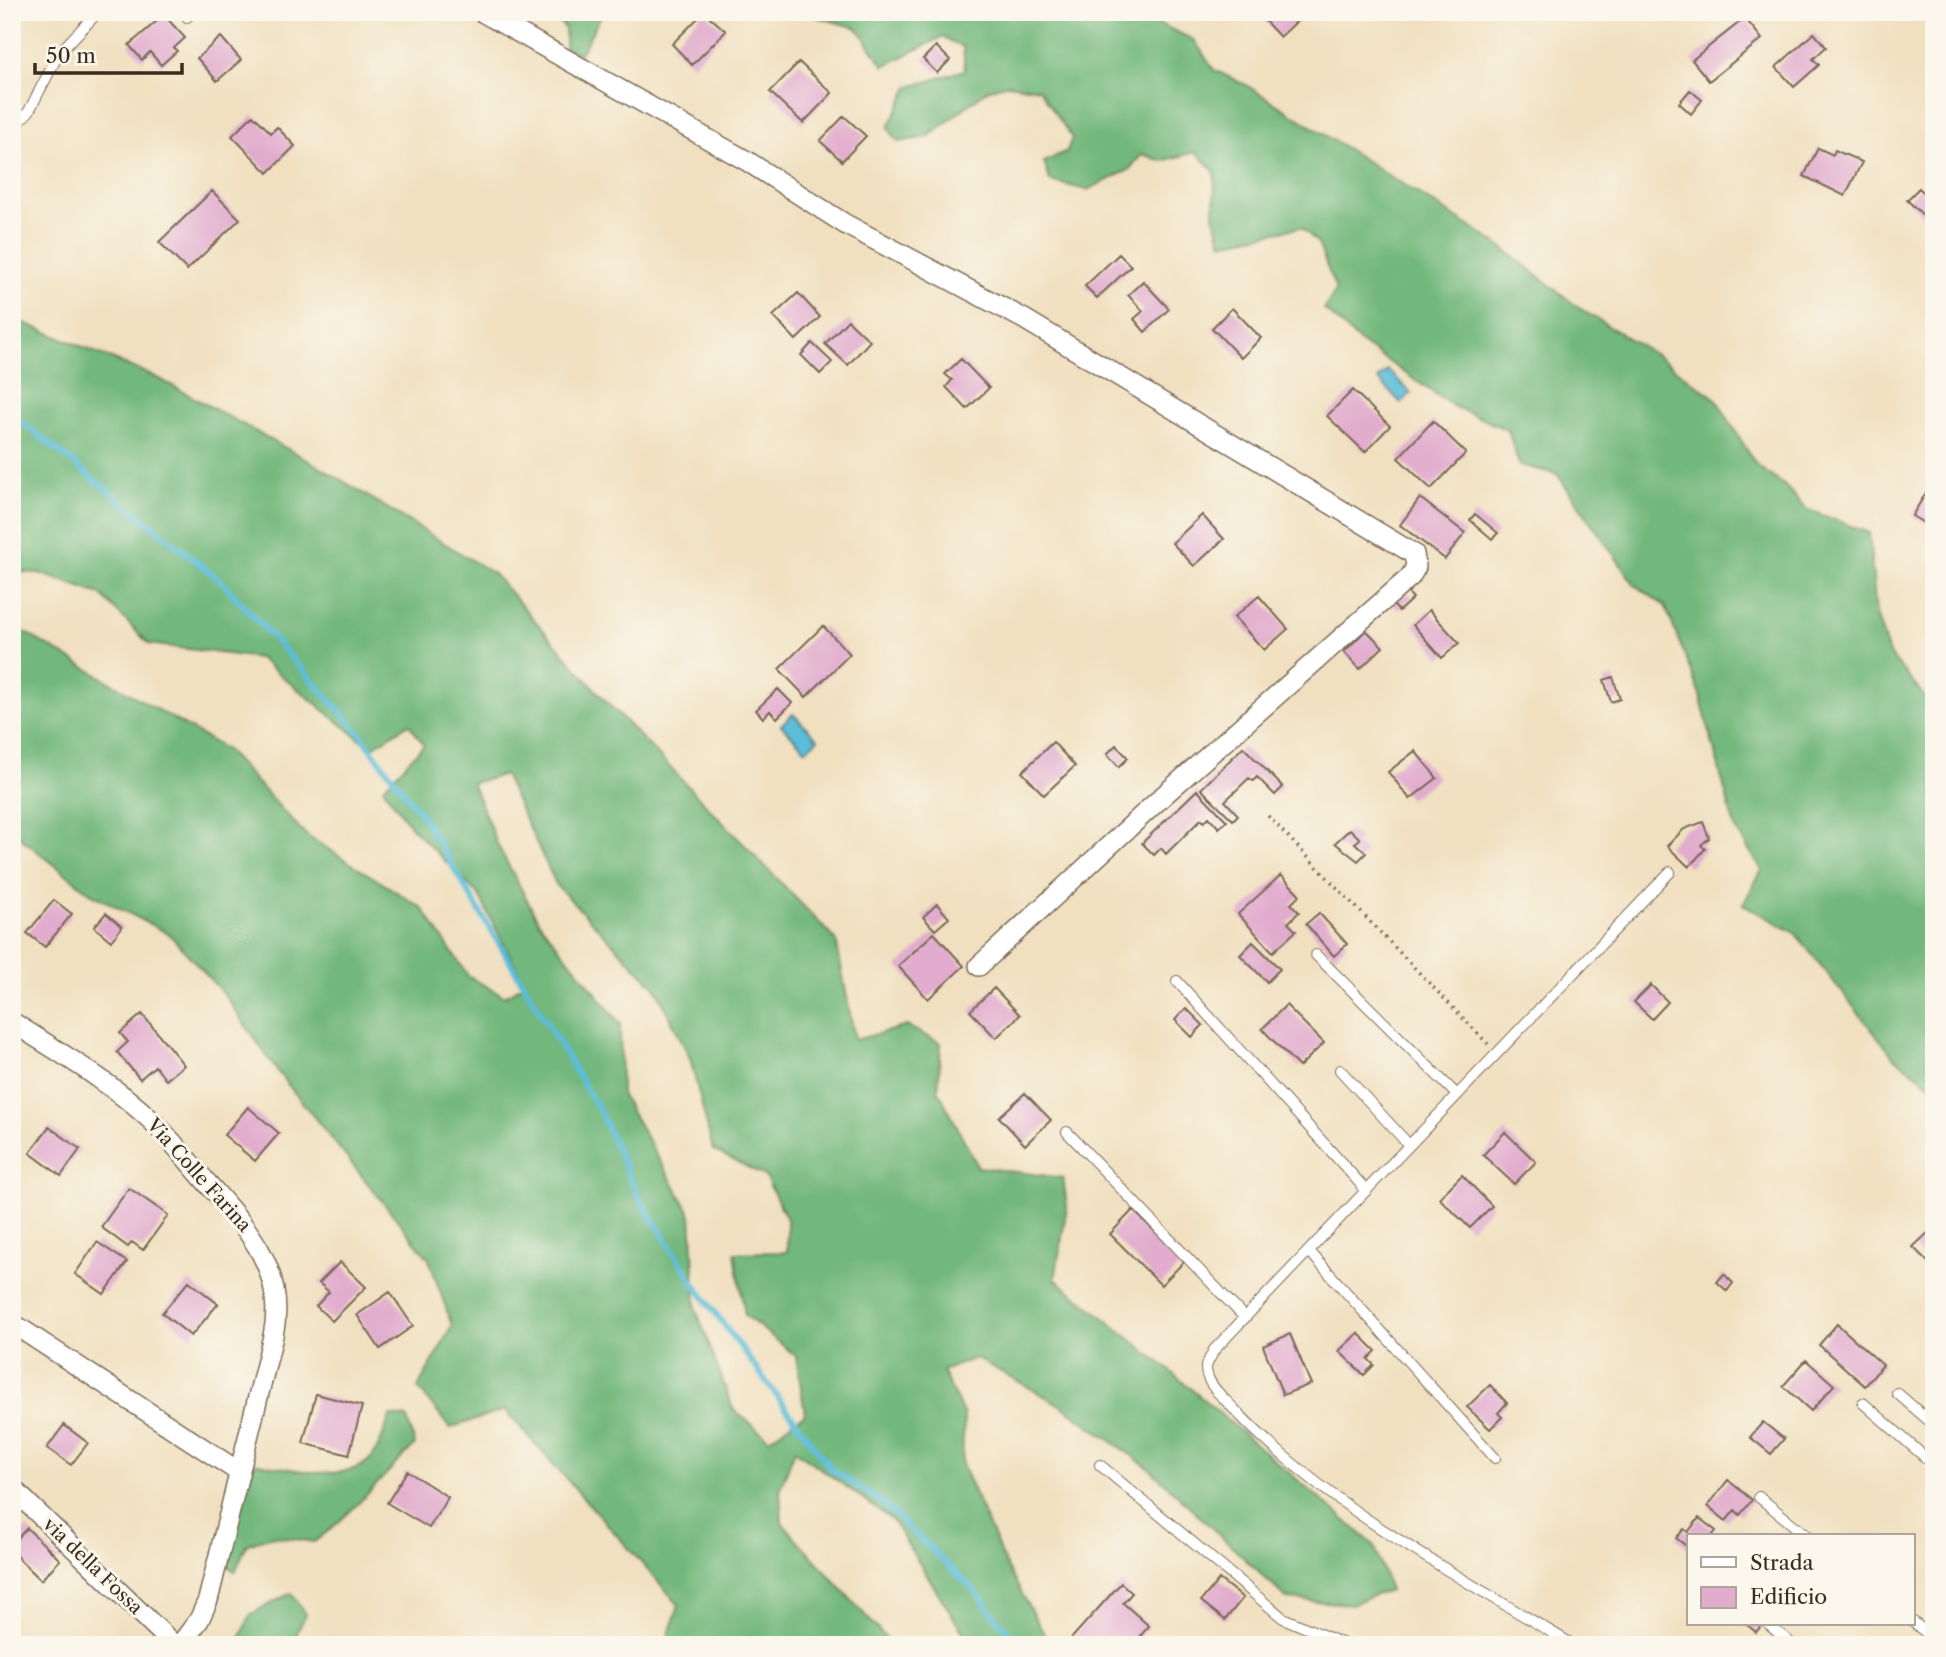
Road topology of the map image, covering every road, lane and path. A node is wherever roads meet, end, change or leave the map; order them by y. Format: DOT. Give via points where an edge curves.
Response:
graph roads {
  1 [pos="98,12"];
  2 [pos="482,12"];
  3 [pos="12,129"];
  4 [pos="1268,816"];
  5 [pos="1670,872"];
  6 [pos="1316,955"];
  7 [pos="979,966"];
  8 [pos="1177,981"];
  9 [pos="12,1022"];
  10 [pos="1496,1053"];
  11 [pos="1340,1070"];
  12 [pos="1457,1095"];
  13 [pos="1067,1132"];
  14 [pos="1409,1145"];
  15 [pos="1366,1190"];
  16 [pos="1309,1251"];
  17 [pos="1245,1318"];
  18 [pos="12,1324"];
  19 [pos="1897,1393"];
  20 [pos="1863,1403"];
  21 [pos="1934,1425"];
  22 [pos="1495,1458"];
  23 [pos="1100,1465"];
  24 [pos="1934,1465"];
  25 [pos="239,1472"];
  26 [pos="12,1488"];
  27 [pos="1759,1497"];
  28 [pos="1805,1534"];
  29 [pos="1914,1623"];
  30 [pos="1770,1626"];
  31 [pos="1934,1639"];
  32 [pos="174,1645"];
  33 [pos="180,1645"];
  34 [pos="1346,1645"];
  35 [pos="1573,1645"];
  36 [pos="1793,1645"];
  1 -- 3 [label="lane" via="59,53 29,111"];
  2 -- 7 [label="street" via="747,161 845,224 1024,319 1414,554 1416,567 1410,577"];
  4 -- 10 [label="path"];
  5 -- 10 [label="lane"];
  6 -- 12 [label="lane"];
  8 -- 15 [label="lane"];
  9 -- 25 [label="street, Via Colle Farina" via="103,1081 153,1122 246,1227 265,1258 275,1296 275,1323"];
  10 -- 12 [label="lane"];
  11 -- 14 [label="lane"];
  12 -- 14 [label="lane"];
  13 -- 17 [label="lane"];
  14 -- 15 [label="lane"];
  15 -- 16 [label="lane"];
  16 -- 17 [label="lane"];
  16 -- 22 [label="lane"];
  17 -- 35 [label="lane" via="1210,1356 1205,1371 1210,1383 1271,1447 1351,1509"];
  18 -- 25 [label="street"];
  19 -- 21 [label="lane"];
  20 -- 24 [label="lane"];
  23 -- 34 [label="lane" via="1283,1618"];
  25 -- 33 [label="street, Via Colle Farina" via="206,1606"];
  26 -- 32 [label="street, via della Fossa"];
  27 -- 28 [label="lane"];
  29 -- 31 [label="lane"];
  30 -- 36 [label="lane"];
}
